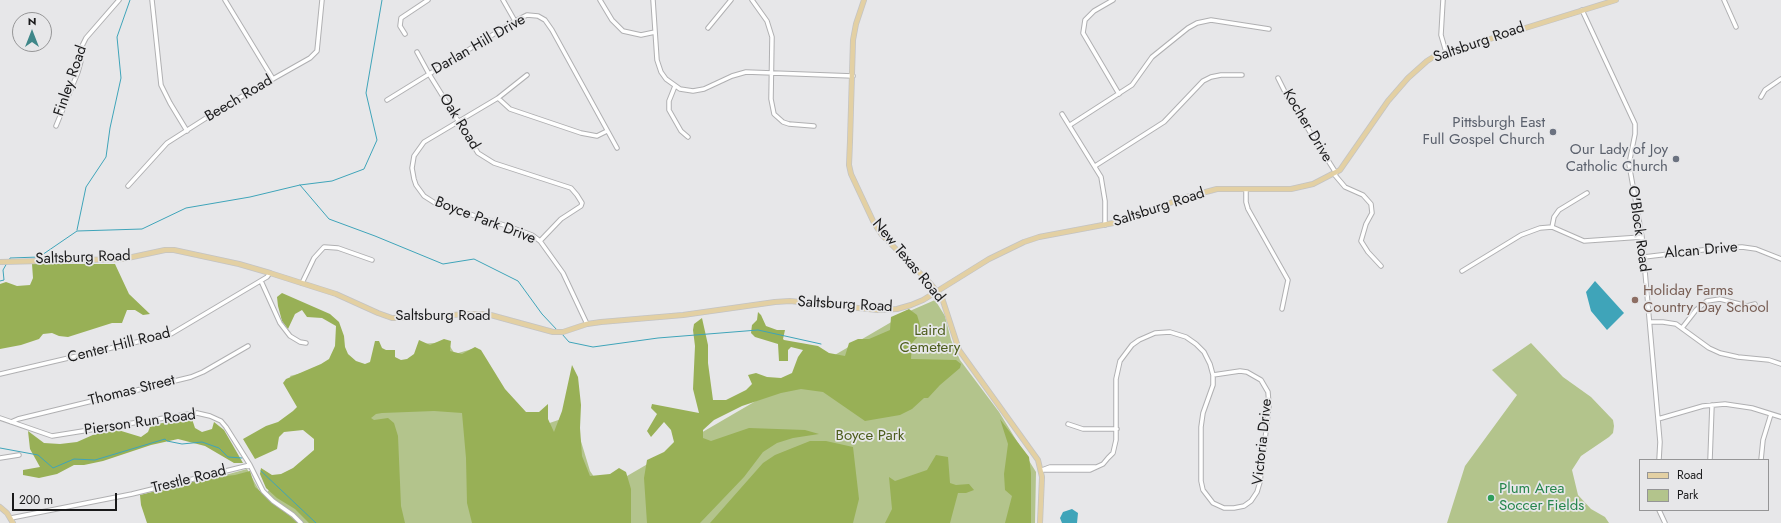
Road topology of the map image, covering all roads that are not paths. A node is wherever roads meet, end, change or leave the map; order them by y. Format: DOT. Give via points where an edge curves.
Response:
graph roads {
  1 [pos="118,0"];
  2 [pos="152,0"];
  3 [pos="225,0"];
  4 [pos="322,0"];
  5 [pos="428,0"];
  6 [pos="503,0"];
  7 [pos="600,0"];
  8 [pos="653,0"];
  9 [pos="732,0"];
  10 [pos="752,0"];
  11 [pos="864,0"];
  12 [pos="1113,0"];
  13 [pos="1443,0"];
  14 [pos="1616,0"];
  15 [pos="1724,0"];
  16 [pos="1609,1"];
  17 [pos="1582,10"];
  18 [pos="515,21"];
  19 [pos="1736,27"];
  20 [pos="708,28"];
  21 [pos="1269,28"];
  22 [pos="655,32"];
  23 [pos="405,34"];
  24 [pos="417,52"];
  25 [pos="1446,52"];
  26 [pos="772,72"];
  27 [pos="429,74"];
  28 [pos="527,75"];
  29 [pos="1242,75"];
  30 [pos="853,76"];
  31 [pos="1278,78"];
  32 [pos="273,79"];
  33 [pos="1781,79"];
  34 [pos="675,86"];
  35 [pos="1119,94"];
  36 [pos="498,98"];
  37 [pos="1761,98"];
  38 [pos="387,100"];
  39 [pos="1062,114"];
  40 [pos="458,122"];
  41 [pos="1070,125"];
  42 [pos="56,126"];
  43 [pos="814,126"];
  44 [pos="187,131"];
  45 [pos="607,131"];
  46 [pos="688,137"];
  47 [pos="617,148"];
  48 [pos="1095,166"];
  49 [pos="1335,174"];
  50 [pos="128,186"];
  51 [pos="1246,188"];
  52 [pos="1587,193"];
  53 [pos="1105,225"];
  54 [pos="1552,227"];
  55 [pos="1642,237"];
  56 [pos="540,241"];
  57 [pos="1644,257"];
  58 [pos="1781,259"];
  59 [pos="372,260"];
  60 [pos="3,262"];
  61 [pos="1381,266"];
  62 [pos="1462,271"];
  63 [pos="270,273"];
  64 [pos="261,281"];
  65 [pos="302,284"];
  66 [pos="937,291"];
  67 [pos="1755,304"];
  68 [pos="1282,308"];
  69 [pos="1650,322"];
  70 [pos="587,324"];
  71 [pos="1682,328"];
  72 [pos="306,342"];
  73 [pos="248,346"];
  74 [pos="1781,364"];
  75 [pos="0,374"];
  76 [pos="1213,375"];
  77 [pos="1712,405"];
  78 [pos="1771,414"];
  79 [pos="1781,417"];
  80 [pos="0,418"];
  81 [pos="1658,419"];
  82 [pos="11,422"];
  83 [pos="1068,424"];
  84 [pos="1117,429"];
  85 [pos="19,455"];
  86 [pos="0,458"];
  87 [pos="1659,459"];
  88 [pos="1710,459"];
  89 [pos="1761,459"];
  90 [pos="250,465"];
  91 [pos="1042,470"];
  92 [pos="0,507"];
  93 [pos="1659,511"];
  94 [pos="12,520"];
  95 [pos="302,523"];
  96 [pos="1040,523"];
  97 [pos="1665,523"];
  1 -- 42 [label="street, Finley Road" via="82,46 78,72"];
  2 -- 44 [label="street" via="161,84"];
  3 -- 32 [label="street"];
  4 -- 32 [label="street, Beech Road" via="316,51 310,58"];
  5 -- 23 [label="street" via="401,18 400,26"];
  6 -- 18 [label="street"];
  7 -- 22 [label="street" via="612,20 623,31 641,34"];
  8 -- 22 [label="street"];
  9 -- 20 [label="street"];
  10 -- 26 [label="street" via="767,21 770,30 773,42"];
  11 -- 30 [label="main road, New Texas Road" via="854,34"];
  12 -- 35 [label="street" via="1094,11 1085,20 1083,33"];
  13 -- 25 [label="street" via="1441,35"];
  14 -- 16 [label="main road, Saltsburg Road"];
  15 -- 19 [label="street"];
  16 -- 17 [label="main road, Saltsburg Road"];
  17 -- 25 [label="main road, Saltsburg Road"];
  17 -- 55 [label="street, O'Block Road" via="1635,124 1629,164"];
  18 -- 27 [label="street, Darlan Hill Drive"];
  18 -- 45 [label="street, Darlan Hill Drive" via="527,15 545,20"];
  21 -- 35 [label="street" via="1211,20 1197,23 1152,57 1136,80"];
  22 -- 34 [label="street" via="657,60 661,72"];
  24 -- 27 [label="street, Oak Road"];
  25 -- 49 [label="main road, Saltsburg Road" via="1426,61 1408,78 1383,107 1344,165"];
  26 -- 30 [label="street"];
  26 -- 34 [label="street" via="738,73 698,90 686,90"];
  26 -- 43 [label="street" via="771,105 774,114 789,124"];
  27 -- 38 [label="street, Darlan Hill Drive"];
  27 -- 40 [label="street, Oak Road"];
  28 -- 36 [label="street, Boyce Park Drive"];
  29 -- 48 [label="street" via="1211,76 1203,81 1164,122"];
  30 -- 66 [label="main road, New Texas Road" via="850,165 854,180 882,235"];
  31 -- 49 [label="street, Kocher Drive"];
  32 -- 44 [label="street, Beech Road"];
  33 -- 37 [label="street" via="1765,90"];
  34 -- 46 [label="street" via="669,101 669,110 681,131"];
  35 -- 41 [label="street"];
  36 -- 40 [label="street, Boyce Park Drive"];
  36 -- 45 [label="street" via="510,109 581,133 597,136"];
  39 -- 41 [label="street"];
  40 -- 56 [label="street, Oak Road" via="470,143 483,158 574,191 582,203 581,206 561,219"];
  40 -- 56 [label="street, Boyce Park Drive" via="424,142 417,152 412,168 420,191 435,203 510,227 532,235"];
  41 -- 48 [label="street"];
  44 -- 50 [label="street, Beech Road" via="162,147"];
  45 -- 47 [label="street, Darlan Hill Drive"];
  48 -- 53 [label="street" via="1104,187"];
  49 -- 51 [label="main road, Saltsburg Road" via="1301,188"];
  49 -- 61 [label="street, Kocher Drive" via="1345,187 1363,195 1371,204 1372,214 1361,241"];
  51 -- 53 [label="main road, Saltsburg Road" via="1207,191 1130,219"];
  51 -- 68 [label="street" via="1248,209 1288,280"];
  52 -- 54 [label="street" via="1559,210"];
  53 -- 66 [label="main road, Saltsburg Road" via="1039,237 1014,245"];
  54 -- 55 [label="street" via="1584,241"];
  54 -- 62 [label="street" via="1527,232"];
  55 -- 57 [label="street, O'Block Road"];
  56 -- 70 [label="street, Boyce Park Drive" via="563,273"];
  57 -- 58 [label="street, Alcan Drive" via="1742,247 1768,252"];
  57 -- 69 [label="street, O'Block Road"];
  59 -- 65 [label="street" via="324,246 314,258"];
  60 -- 63 [label="main road, Saltsburg Road" via="123,259 174,250"];
  63 -- 64 [label="street, Center Hill Road"];
  63 -- 65 [label="main road, Saltsburg Road"];
  64 -- 72 [label="street" via="280,324 295,340"];
  64 -- 75 [label="street, Center Hill Road" via="171,334"];
  65 -- 70 [label="main road, Saltsburg Road" via="336,294 392,318 487,314 556,333"];
  66 -- 70 [label="main road, Saltsburg Road" via="911,305 878,310 790,301"];
  66 -- 91 [label="main road, New Texas Road" via="945,303 959,350 1032,451"];
  67 -- 71 [label="street" via="1747,306 1720,299 1708,301 1698,308"];
  69 -- 71 [label="street" via="1668,322"];
  69 -- 81 [label="street, O'Block Road"];
  71 -- 74 [label="street" via="1720,353"];
  73 -- 82 [label="street, Thomas Street" via="191,377"];
  76 -- 76 [label="street, Victoria Drive" via="1213,385 1201,427 1201,481 1203,490 1213,503 1224,508 1234,508 1244,506 1257,492 1269,399 1266,387 1255,375 1240,371"];
  76 -- 84 [label="street" via="1204,352 1186,338 1164,332 1154,333 1139,340 1125,353 1118,367"];
  77 -- 78 [label="street" via="1737,404"];
  77 -- 81 [label="street"];
  77 -- 88 [label="street"];
  78 -- 79 [label="street"];
  78 -- 89 [label="street" via="1763,440"];
  80 -- 82 [label="street, Pierson Run Road"];
  81 -- 87 [label="street, O'Block Road"];
  82 -- 90 [label="street, Pierson Run Road" via="52,436 189,414 203,414 216,418 226,427"];
  83 -- 84 [label="street" via="1083,429"];
  84 -- 91 [label="street" via="1113,452 1102,464 1096,467 1050,467"];
  85 -- 86 [label="street"];
  90 -- 94 [label="street, Trestle Road"];
  90 -- 95 [label="street, Pierson Run Road" via="263,491"];
  91 -- 96 [label="main road, New Texas Road"];
  92 -- 94 [label="main road"];
  93 -- 97 [label="street"];
}
